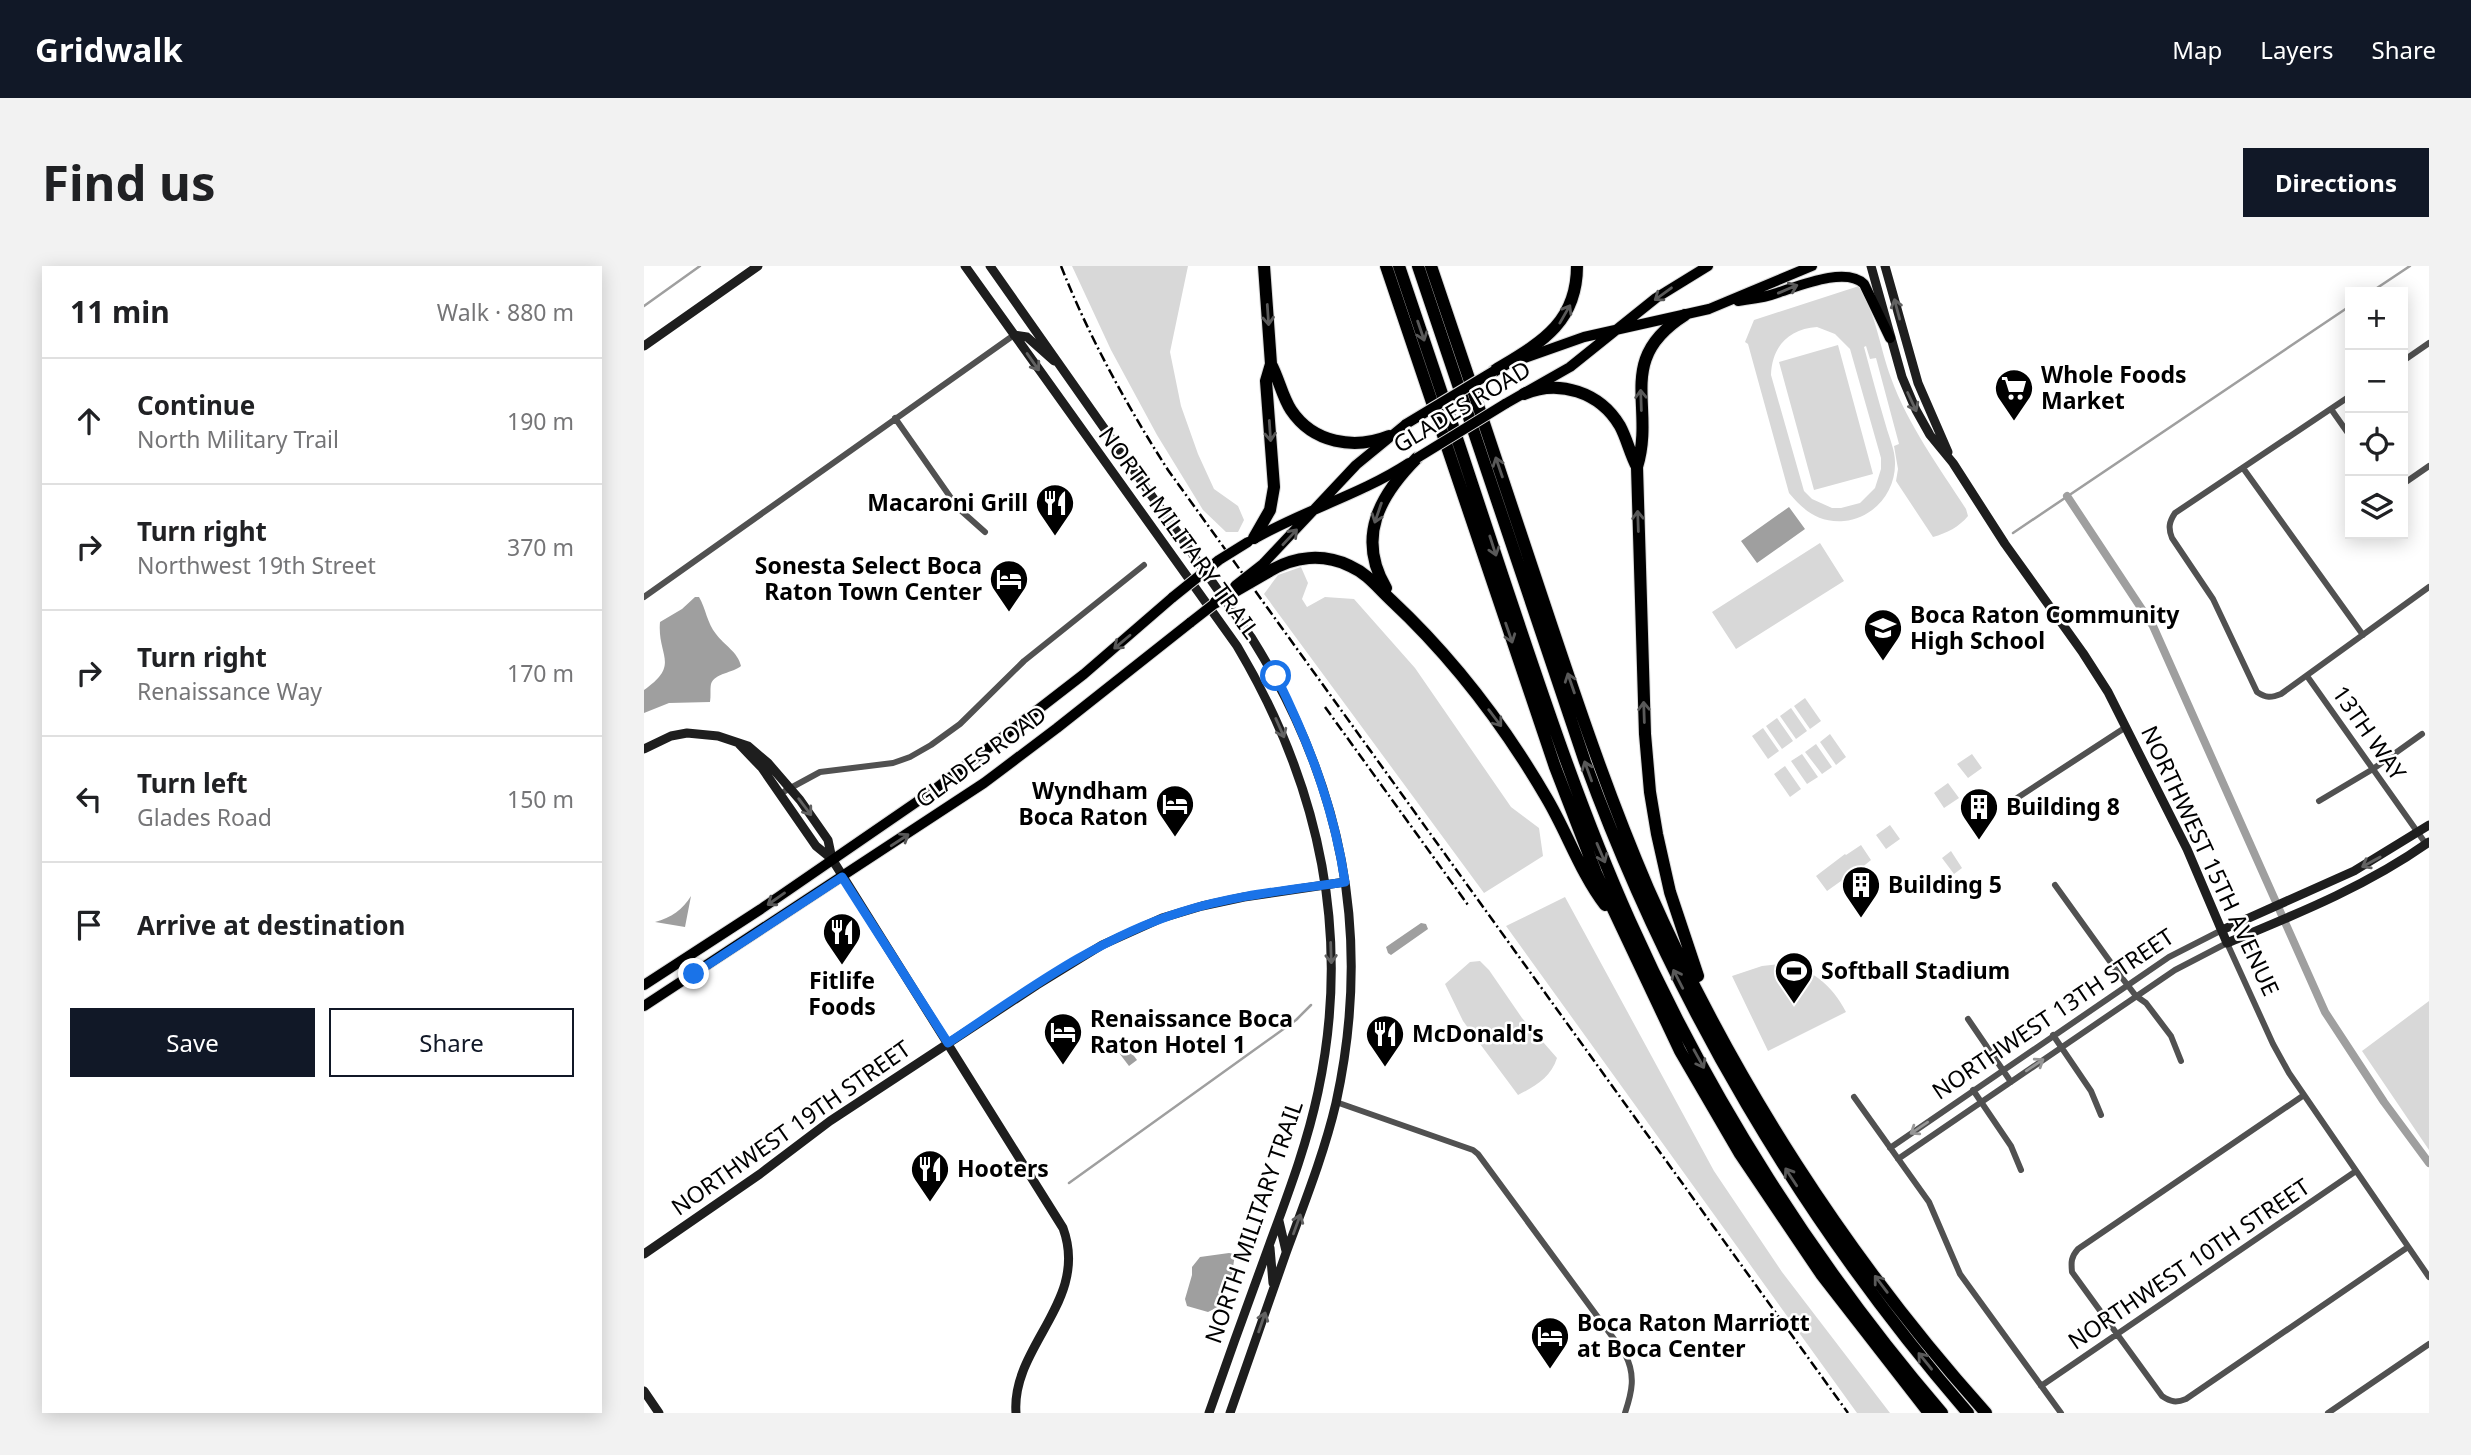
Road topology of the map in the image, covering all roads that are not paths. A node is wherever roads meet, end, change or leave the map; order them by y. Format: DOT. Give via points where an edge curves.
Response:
graph roads {
  1 [pos="758,266"];
  2 [pos="965,266"];
  3 [pos="990,266"];
  4 [pos="1264,266"];
  5 [pos="1386,266"];
  6 [pos="1399,266"];
  7 [pos="1418,266"];
  8 [pos="1431,266"];
  9 [pos="1577,266"];
  10 [pos="1708,266"];
  11 [pos="1812,266"];
  12 [pos="1871,266"];
  13 [pos="1885,266"];
  14 [pos="1722,304"];
  15 [pos="1685,315"];
  16 [pos="1622,328"];
  17 [pos="1014,335"];
  18 [pos="1890,338"];
  19 [pos="2429,343"];
  20 [pos="644,346"];
  21 [pos="2408,358"];
  22 [pos="1271,364"];
  23 [pos="1494,371"];
  24 [pos="1068,375"];
  25 [pos="1524,394"];
  26 [pos="2345,399"];
  27 [pos="2331,409"];
  28 [pos="895,418"];
  29 [pos="2345,429"];
  30 [pos="1390,436"];
  31 [pos="1417,458"];
  32 [pos="1953,463"];
  33 [pos="2429,466"];
  34 [pos="1637,467"];
  35 [pos="2243,468"];
  36 [pos="2408,481"];
  37 [pos="1316,509"];
  38 [pos="985,532"];
  39 [pos="1251,540"];
  40 [pos="1144,565"];
  41 [pos="1266,568"];
  42 [pos="2429,587"];
  43 [pos="644,597"];
  44 [pos="1216,602"];
  45 [pos="1403,611"];
  46 [pos="2363,635"];
  47 [pos="2307,676"];
  48 [pos="2126,727"];
  49 [pos="2421,734"];
  50 [pos="739,744"];
  51 [pos="644,750"];
  52 [pos="2373,769"];
  53 [pos="787,790"];
  54 [pos="2014,800"];
  55 [pos="2319,801"];
  56 [pos="2429,825"];
  57 [pos="2418,833"];
  58 [pos="2427,843"];
  59 [pos="832,859"];
  60 [pos="842,877"];
  61 [pos="1345,882"];
  62 [pos="1326,885"];
  63 [pos="2055,885"];
  64 [pos="1623,929"];
  65 [pos="2222,930"];
  66 [pos="2227,943"];
  67 [pos="644,985"];
  68 [pos="2127,985"];
  69 [pos="2136,996"];
  70 [pos="644,1006"];
  71 [pos="1711,1016"];
  72 [pos="1968,1019"];
  73 [pos="2053,1035"];
  74 [pos="948,1043"];
  75 [pos="2061,1048"];
  76 [pos="2181,1061"];
  77 [pos="2003,1070"];
  78 [pos="2011,1082"];
  79 [pos="1973,1090"];
  80 [pos="2304,1095"];
  81 [pos="1854,1097"];
  82 [pos="1336,1102"];
  83 [pos="1981,1103"];
  84 [pos="2101,1115"];
  85 [pos="1890,1148"];
  86 [pos="1898,1159"];
  87 [pos="2021,1170"];
  88 [pos="2356,1171"];
  89 [pos="1279,1219"];
  90 [pos="1269,1244"];
  91 [pos="2408,1247"];
  92 [pos="1286,1253"];
  93 [pos="644,1254"];
  94 [pos="2429,1277"];
  95 [pos="1274,1289"];
  96 [pos="2117,1334"];
  97 [pos="2429,1344"];
  98 [pos="2041,1386"];
  99 [pos="644,1391"];
  100 [pos="659,1413"];
  101 [pos="1016,1413"];
  102 [pos="1209,1413"];
  103 [pos="1230,1413"];
  104 [pos="1625,1413"];
  105 [pos="1929,1413"];
  106 [pos="1942,1413"];
  107 [pos="1968,1413"];
  108 [pos="1986,1413"];
  109 [pos="2061,1413"];
  110 [pos="2328,1413"];
  1 -- 20 [label="street"];
  2 -- 17 [label="street, NORTH MILITARY TRAIL"];
  3 -- 24 [label="street, NORTH MILITARY TRAIL"];
  4 -- 22 [label="highway, one-way"];
  5 -- 64 [label="highway, one-way" via="1558,777"];
  6 -- 106 [label="highway, one-way" via="1569,771 1630,921 1694,1049 1781,1196 1863,1314"];
  107 -- 7 [label="highway, one-way" via="1871,1292 1785,1168 1716,1052 1651,923 1578,744"];
  71 -- 8 [label="highway, one-way" via="1647,885 1595,754"];
  23 -- 9 [label="highway, one-way" via="1538,344 1562,321 1574,292"];
  10 -- 16 [label="main road, GLADES ROAD, one-way"];
  11 -- 14 [label="main road, GLADES ROAD"];
  12 -- 18 [label="street, NORTHWEST 15TH AVENUE"];
  32 -- 13 [label="street, NORTHWEST 15TH AVENUE, one-way" via="1918,383"];
  14 -- 15 [label="main road, GLADES ROAD"];
  14 -- 18 [label="main road, one-way" via="1765,297 1818,277 1851,273 1864,284"];
  15 -- 16 [label="main road, GLADES ROAD"];
  34 -- 15 [label="highway, one-way" via="1642,449 1640,384 1644,363 1658,337"];
  16 -- 23 [label="main road, GLADES ROAD" via="1567,341"];
  16 -- 25 [label="main road, GLADES ROAD" via="1570,368"];
  17 -- 24 [label="street" via="1030,340"];
  17 -- 28 [label="street"];
  17 -- 62 [label="street, NORTH MILITARY TRAIL, one-way" via="1259,683 1299,775 1315,825"];
  18 -- 32 [label="street, NORTHWEST 15TH AVENUE, one-way" via="1916,410"];
  19 -- 21 [label="street"];
  22 -- 30 [label="highway" via="1291,410 1317,433 1355,444"];
  22 -- 39 [label="highway, one-way" via="1266,382 1273,494 1267,516"];
  23 -- 30 [label="main road, GLADES ROAD, bridge"];
  24 -- 61 [label="street, NORTH MILITARY TRAIL" via="1276,676 1318,769 1334,820"];
  25 -- 31 [label="main road, GLADES ROAD, bridge"];
  25 -- 34 [label="highway" via="1555,387 1592,398 1618,422"];
  26 -- 27 [label="street"];
  27 -- 29 [label="street"];
  27 -- 35 [label="street"];
  28 -- 38 [label="street" via="958,508"];
  28 -- 43 [label="street"];
  30 -- 37 [label="main road, GLADES ROAD"];
  31 -- 37 [label="main road, GLADES ROAD" via="1360,491"];
  31 -- 45 [label="highway, one-way" via="1384,498 1373,536 1378,573"];
  32 -- 48 [label="street, NORTHWEST 15TH AVENUE" via="2093,668"];
  33 -- 36 [label="street"];
  71 -- 34 [label="highway, one-way" via="1670,892 1650,792"];
  35 -- 46 [label="street"];
  35 -- 47 [label="street" via="2175,513 2169,530 2213,599 2258,692 2273,698"];
  37 -- 39 [label="main road, GLADES ROAD"];
  41 -- 37 [label="main road, GLADES ROAD, one-way"];
  39 -- 59 [label="main road, GLADES ROAD, one-way, bridge" via="1173,597 988,750"];
  40 -- 53 [label="street" via="1013,670 960,724 931,745 893,763 825,770"];
  41 -- 44 [label="highway, bridge"];
  41 -- 45 [label="highway" via="1301,558 1338,561 1369,577"];
  42 -- 46 [label="street"];
  60 -- 44 [label="main road, GLADES ROAD, one-way, bridge" via="1014,761"];
  45 -- 64 [label="highway, one-way" via="1499,723 1547,798 1592,888"];
  46 -- 47 [label="street"];
  47 -- 52 [label="street, 13TH WAY"];
  48 -- 54 [label="street"];
  48 -- 65 [label="street, NORTHWEST 15TH AVENUE" via="2188,849"];
  49 -- 52 [label="street"];
  50 -- 51 [label="street" via="687,733"];
  50 -- 53 [label="street" via="763,758"];
  50 -- 59 [label="street" via="762,768 816,846"];
  52 -- 55 [label="street"];
  52 -- 57 [label="street, 13TH WAY"];
  53 -- 59 [label="street, one-way" via="828,840"];
  56 -- 57 [label="street, NORTHWEST 13TH STREET"];
  57 -- 58 [label="street, 13TH WAY"];
  57 -- 65 [label="street, NORTHWEST 13TH STREET, one-way" via="2354,871"];
  58 -- 66 [label="street, NORTHWEST 13TH STREET" via="2368,880"];
  59 -- 60 [label="street"];
  59 -- 67 [label="main road, GLADES ROAD, one-way"];
  60 -- 70 [label="main road, GLADES ROAD"];
  60 -- 74 [label="street"];
  61 -- 62 [label="street, NORTHWEST 19TH STREET"];
  61 -- 82 [label="street, NORTH MILITARY TRAIL" via="1351,982"];
  62 -- 74 [label="street, NORTHWEST 19TH STREET" via="1215,902 1138,928 1074,961"];
  62 -- 89 [label="street, NORTH MILITARY TRAIL, one-way" via="1332,967 1325,1053 1310,1124"];
  63 -- 68 [label="street"];
  64 -- 105 [label="highway" via="1680,1051 1756,1178 1843,1305"];
  65 -- 66 [label="street, NORTHWEST 15TH AVENUE"];
  65 -- 68 [label="street, NORTHWEST 13TH STREET"];
  66 -- 69 [label="street, NORTHWEST 13TH STREET" via="2182,965"];
  66 -- 80 [label="street, NORTHWEST 15TH AVENUE" via="2280,1058"];
  68 -- 69 [label="street"];
  68 -- 73 [label="street, NORTHWEST 13TH STREET"];
  69 -- 75 [label="street, NORTHWEST 13TH STREET"];
  69 -- 76 [label="street" via="2171,1036"];
  108 -- 71 [label="highway, one-way" via="1910,1323 1836,1222 1772,1124"];
  72 -- 77 [label="street"];
  73 -- 75 [label="street"];
  73 -- 77 [label="street, NORTHWEST 13TH STREET"];
  74 -- 93 [label="street, NORTHWEST 19TH STREET"];
  74 -- 101 [label="street" via="1067,1240 1065,1288 1020,1378"];
  78 -- 75 [label="street, NORTHWEST 13TH STREET, one-way"];
  75 -- 84 [label="street" via="2091,1091"];
  77 -- 78 [label="street"];
  77 -- 79 [label="street, NORTHWEST 13TH STREET"];
  78 -- 83 [label="street, NORTHWEST 13TH STREET"];
  79 -- 83 [label="street"];
  79 -- 85 [label="street, NORTHWEST 13TH STREET, one-way"];
  80 -- 88 [label="street, NORTHWEST 15TH AVENUE"];
  80 -- 96 [label="street" via="2073,1255 2073,1272"];
  81 -- 85 [label="street"];
  92 -- 82 [label="street, NORTH MILITARY TRAIL, one-way"];
  82 -- 104 [label="street" via="1478,1154 1625,1354 1632,1384"];
  83 -- 86 [label="street, NORTHWEST 13TH STREET"];
  83 -- 87 [label="street" via="2011,1146"];
  85 -- 86 [label="street"];
  86 -- 98 [label="street" via="1929,1202 1961,1274"];
  88 -- 91 [label="street, NORTHWEST 15TH AVENUE"];
  88 -- 96 [label="street, NORTHWEST 10TH STREET"];
  89 -- 90 [label="street, NORTH MILITARY TRAIL"];
  89 -- 92 [label="street"];
  90 -- 95 [label="street"];
  90 -- 102 [label="street, NORTH MILITARY TRAIL"];
  91 -- 94 [label="street, NORTHWEST 15TH AVENUE"];
  91 -- 96 [label="street" via="2178,1402 2162,1396"];
  92 -- 95 [label="street, NORTH MILITARY TRAIL"];
  103 -- 95 [label="street, NORTH MILITARY TRAIL, one-way"];
  96 -- 98 [label="street, NORTHWEST 10TH STREET"];
  97 -- 110 [label="street"];
  98 -- 109 [label="street"];
  99 -- 100 [label="street"];
}
